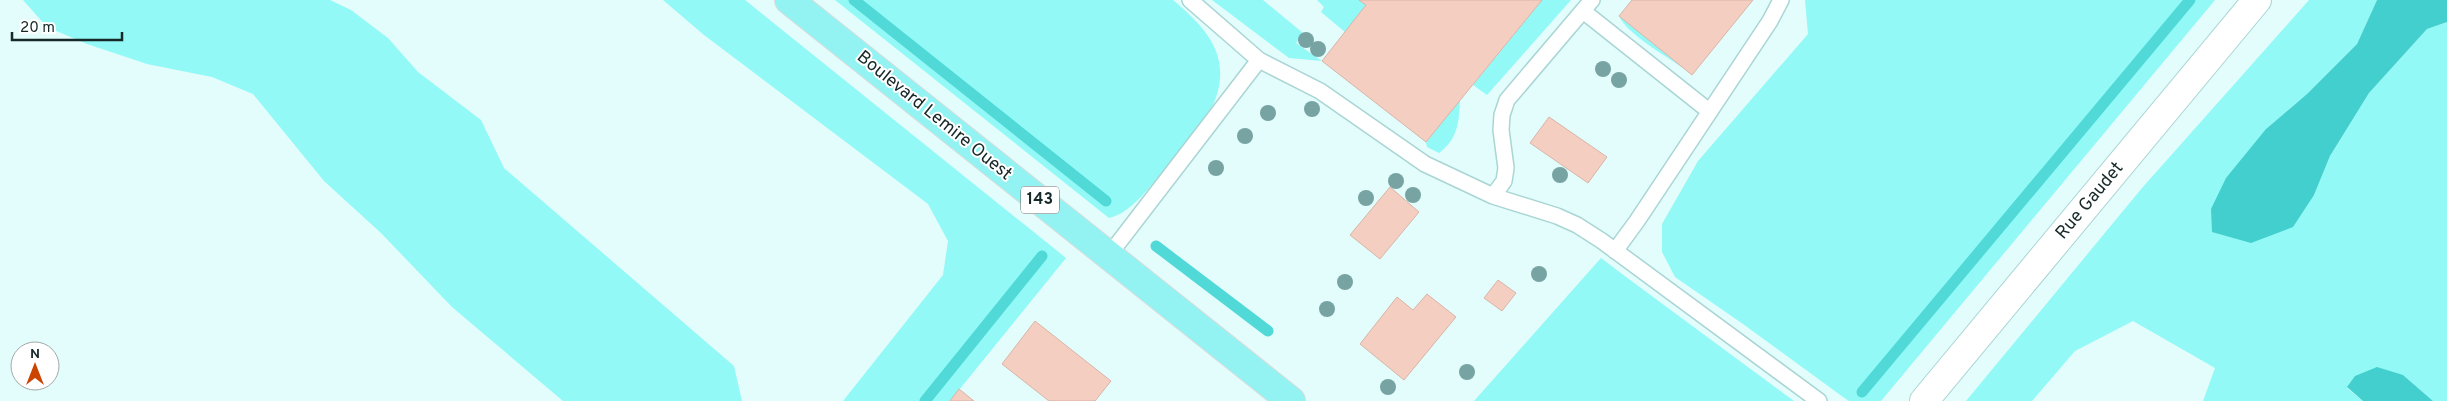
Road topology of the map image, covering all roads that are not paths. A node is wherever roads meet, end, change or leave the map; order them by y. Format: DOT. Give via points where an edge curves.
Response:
graph roads {
  1 [pos="789,0"];
  2 [pos="1190,0"];
  3 [pos="1780,0"];
  4 [pos="2256,0"];
  5 [pos="1587,6"];
  6 [pos="1259,60"];
  7 [pos="1709,111"];
  8 [pos="1493,196"];
  9 [pos="1615,251"];
  10 [pos="1108,256"];
  11 [pos="1291,401"];
  12 [pos="1819,401"];
  13 [pos="1924,401"];
  1 -- 10 [label="main road, Boulevard Lemire Ouest / 143"];
  2 -- 6 [label="lane"];
  3 -- 7 [label="lane" via="1770,21"];
  4 -- 13 [label="street, Rue Gaudet"];
  5 -- 7 [label="lane"];
  5 -- 8 [label="lane" via="1507,100 1501,130 1506,168 1504,181"];
  6 -- 8 [label="lane" via="1320,91 1424,164"];
  6 -- 10 [label="lane"];
  7 -- 9 [label="lane"];
  8 -- 9 [label="lane" via="1577,225"];
  9 -- 12 [label="lane"];
  10 -- 11 [label="main road, Boulevard Lemire Ouest / 143"];
}
